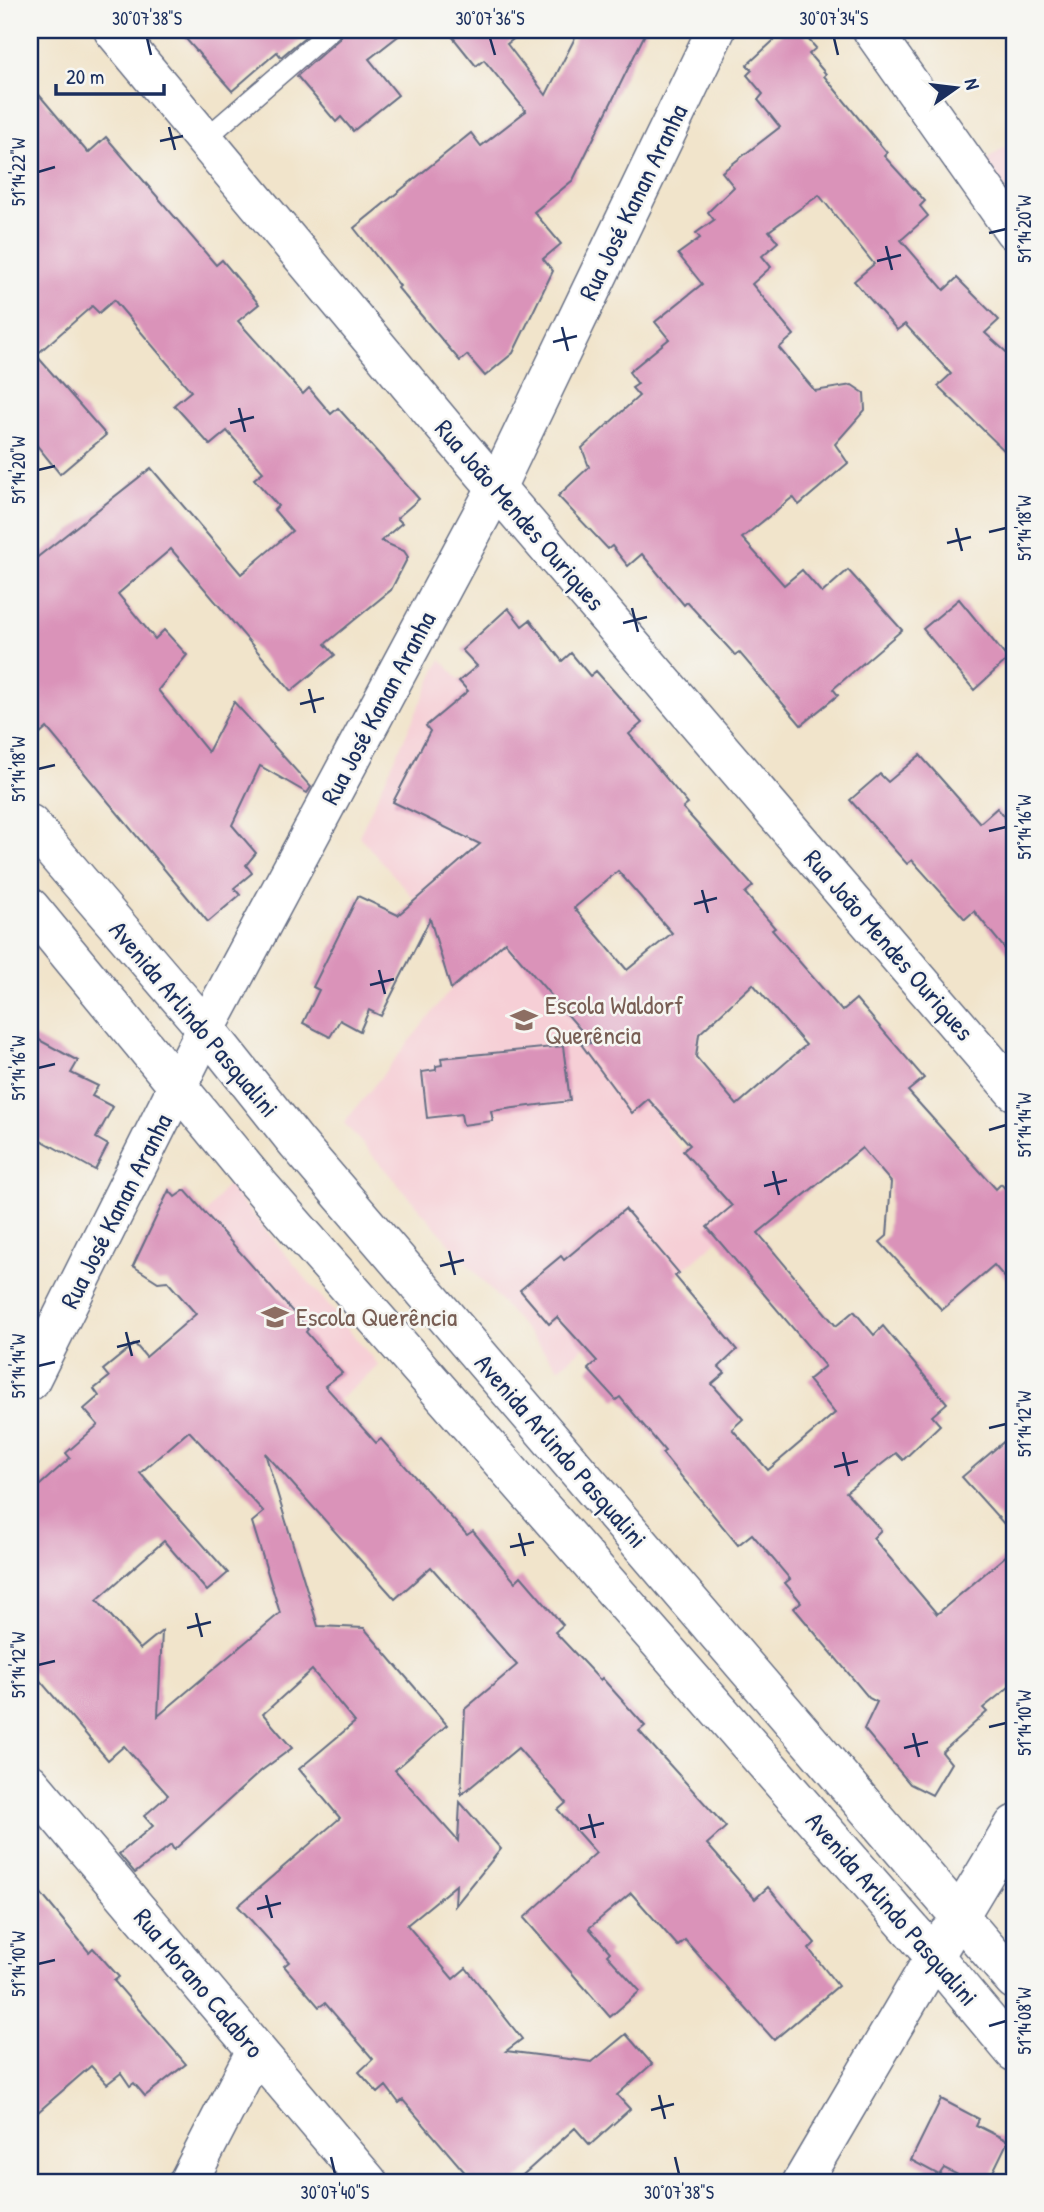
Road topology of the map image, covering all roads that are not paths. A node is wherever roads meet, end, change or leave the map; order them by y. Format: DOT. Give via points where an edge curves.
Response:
graph roads {
  1 [pos="113,30"];
  2 [pos="331,30"];
  3 [pos="716,30"];
  4 [pos="872,30"];
  5 [pos="206,138"];
  6 [pos="1014,231"];
  7 [pos="497,486"];
  8 [pos="30,824"];
  9 [pos="30,907"];
  10 [pos="206,1029"];
  11 [pos="177,1087"];
  12 [pos="1014,1091"];
  13 [pos="30,1381"];
  14 [pos="30,1783"];
  15 [pos="1014,1825"];
  16 [pos="960,1915"];
  17 [pos="934,1956"];
  18 [pos="1014,1980"];
  19 [pos="256,2050"];
  20 [pos="1014,2052"];
  21 [pos="188,2182"];
  22 [pos="368,2182"];
  23 [pos="802,2182"];
  1 -- 5 [label="street, Rua João Mendes Ouriques"];
  2 -- 5 [label="lane"];
  3 -- 7 [label="street, Rua José Kanan Aranha"];
  4 -- 6 [label="street"];
  5 -- 7 [label="street, Rua João Mendes Ouriques"];
  7 -- 10 [label="street, Rua José Kanan Aranha"];
  7 -- 12 [label="street, Rua João Mendes Ouriques"];
  8 -- 10 [label="street, Avenida Arlindo Pasqualini"];
  9 -- 11 [label="street, Avenida Arlindo Pasqualini"];
  10 -- 11 [label="street, Rua José Kanan Aranha"];
  10 -- 16 [label="street, Avenida Arlindo Pasqualini" via="297,1143"];
  11 -- 13 [label="street, Rua José Kanan Aranha"];
  11 -- 17 [label="street, Avenida Arlindo Pasqualini"];
  14 -- 19 [label="street, Rua Morano Calabro"];
  15 -- 16 [label="street"];
  16 -- 17 [label="street"];
  16 -- 18 [label="street, Avenida Arlindo Pasqualini"];
  17 -- 20 [label="street, Avenida Arlindo Pasqualini"];
  17 -- 23 [label="street"];
  19 -- 21 [label="street"];
  19 -- 22 [label="street, Rua Morano Calabro"];
}
